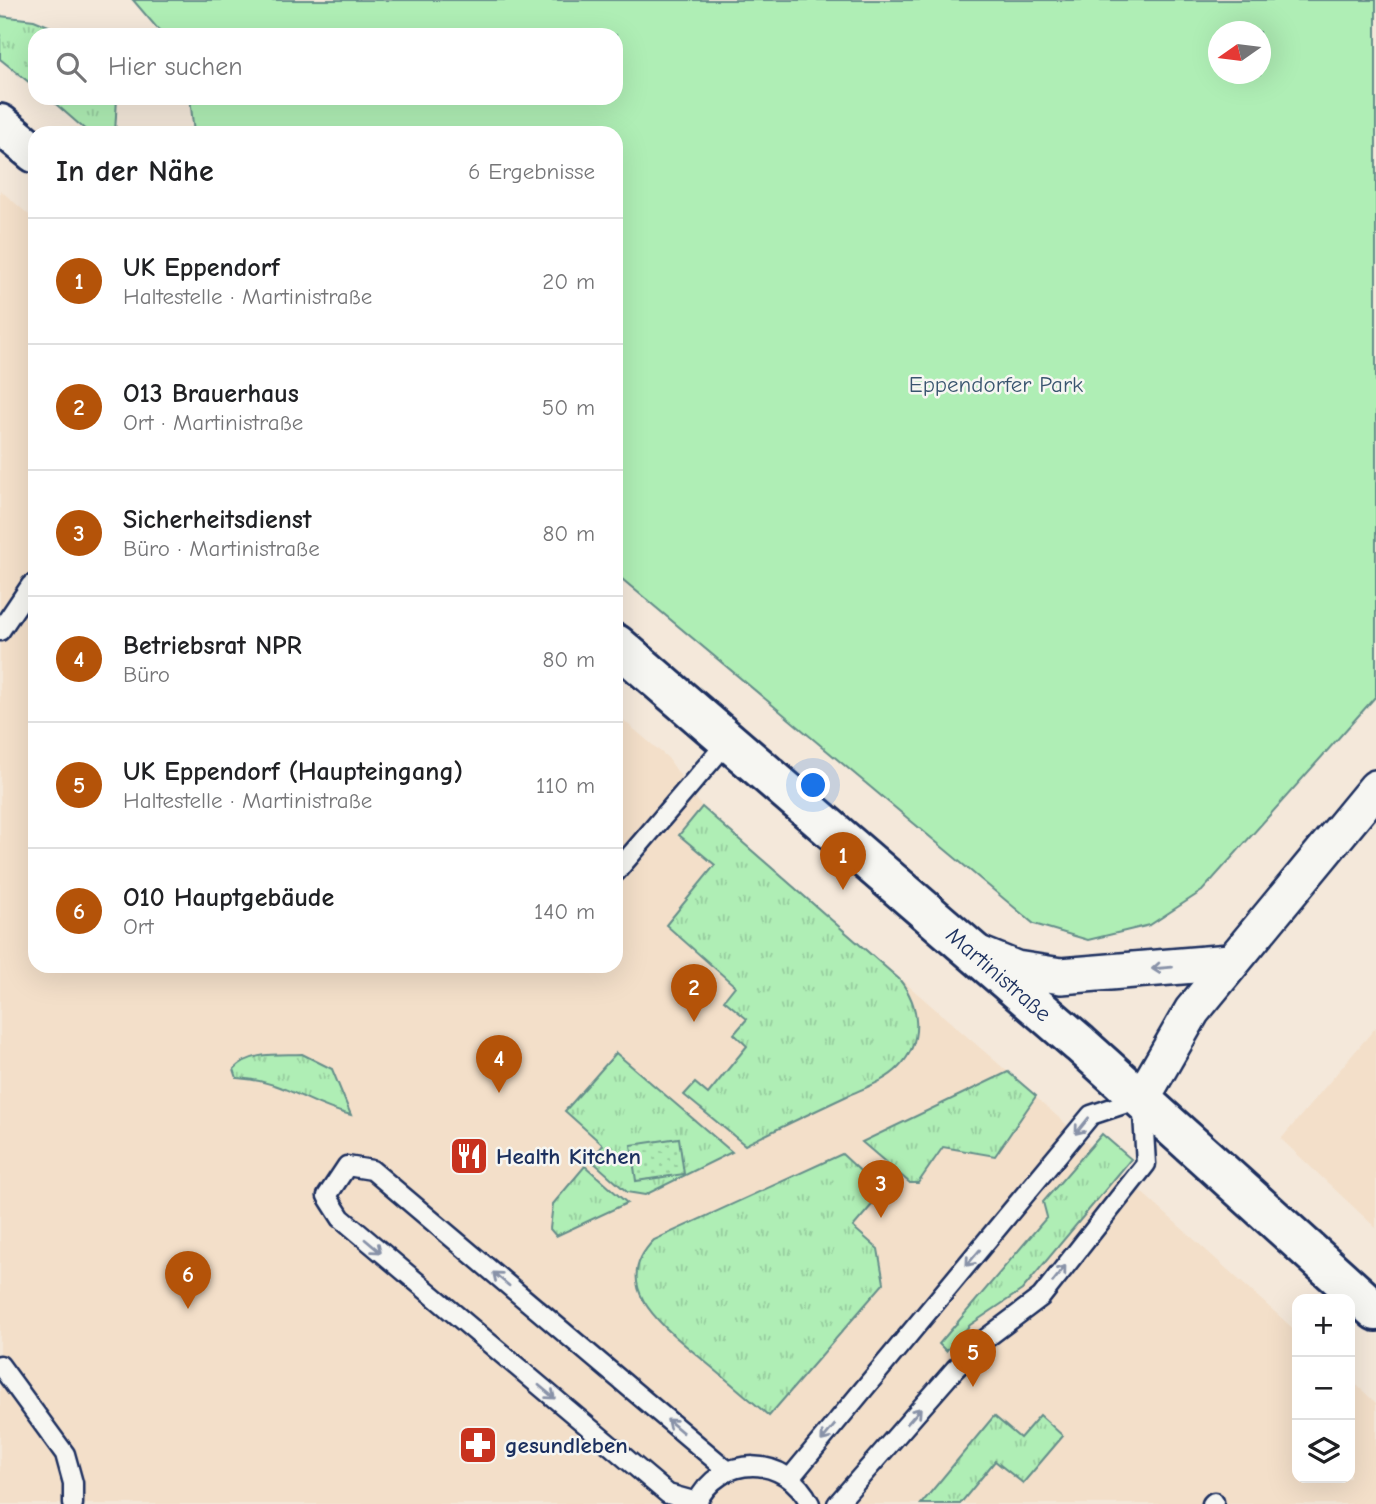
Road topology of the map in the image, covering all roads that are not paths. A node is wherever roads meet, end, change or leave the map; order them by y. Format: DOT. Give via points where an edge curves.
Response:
graph roads {
  1 [pos="0,124"];
  2 [pos="28,147"];
  3 [pos="28,589"];
  4 [pos="0,631"];
  5 [pos="623,650"];
  6 [pos="729,740"];
  7 [pos="1376,788"];
  8 [pos="623,864"];
  9 [pos="971,950"];
  10 [pos="1230,962"];
  11 [pos="1142,1098"];
  12 [pos="1376,1311"];
  13 [pos="0,1365"];
  14 [pos="727,1470"];
  15 [pos="790,1478"];
  16 [pos="696,1503"];
  17 [pos="73,1504"];
  18 [pos="810,1504"];
  19 [pos="837,1504"];
  1 -- 2 [label="street"];
  3 -- 4 [label="lane"];
  5 -- 6 [label="street, Martinistraße"];
  6 -- 8 [label="lane"];
  6 -- 9 [label="street, Martinistraße"];
  7 -- 10 [label="street"];
  10 -- 9 [label="street, one-way" via="1061,976 1016,969"];
  9 -- 11 [label="street, Martinistraße"];
  10 -- 11 [label="street" via="1181,1026"];
  11 -- 12 [label="street, Martinistraße"];
  11 -- 15 [label="lane, one-way" via="1091,1115"];
  19 -- 11 [label="lane, one-way" via="955,1369 984,1340 1041,1297 1146,1164"];
  13 -- 17 [label="lane" via="65,1454"];
  14 -- 15 [label="lane" via="760,1465"];
  14 -- 16 [label="lane" via="704,1489"];
  14 -- 16 [label="lane, one-way" via="372,1170 347,1166 327,1196 341,1219 668,1494"];
  15 -- 18 [label="lane"];
}
